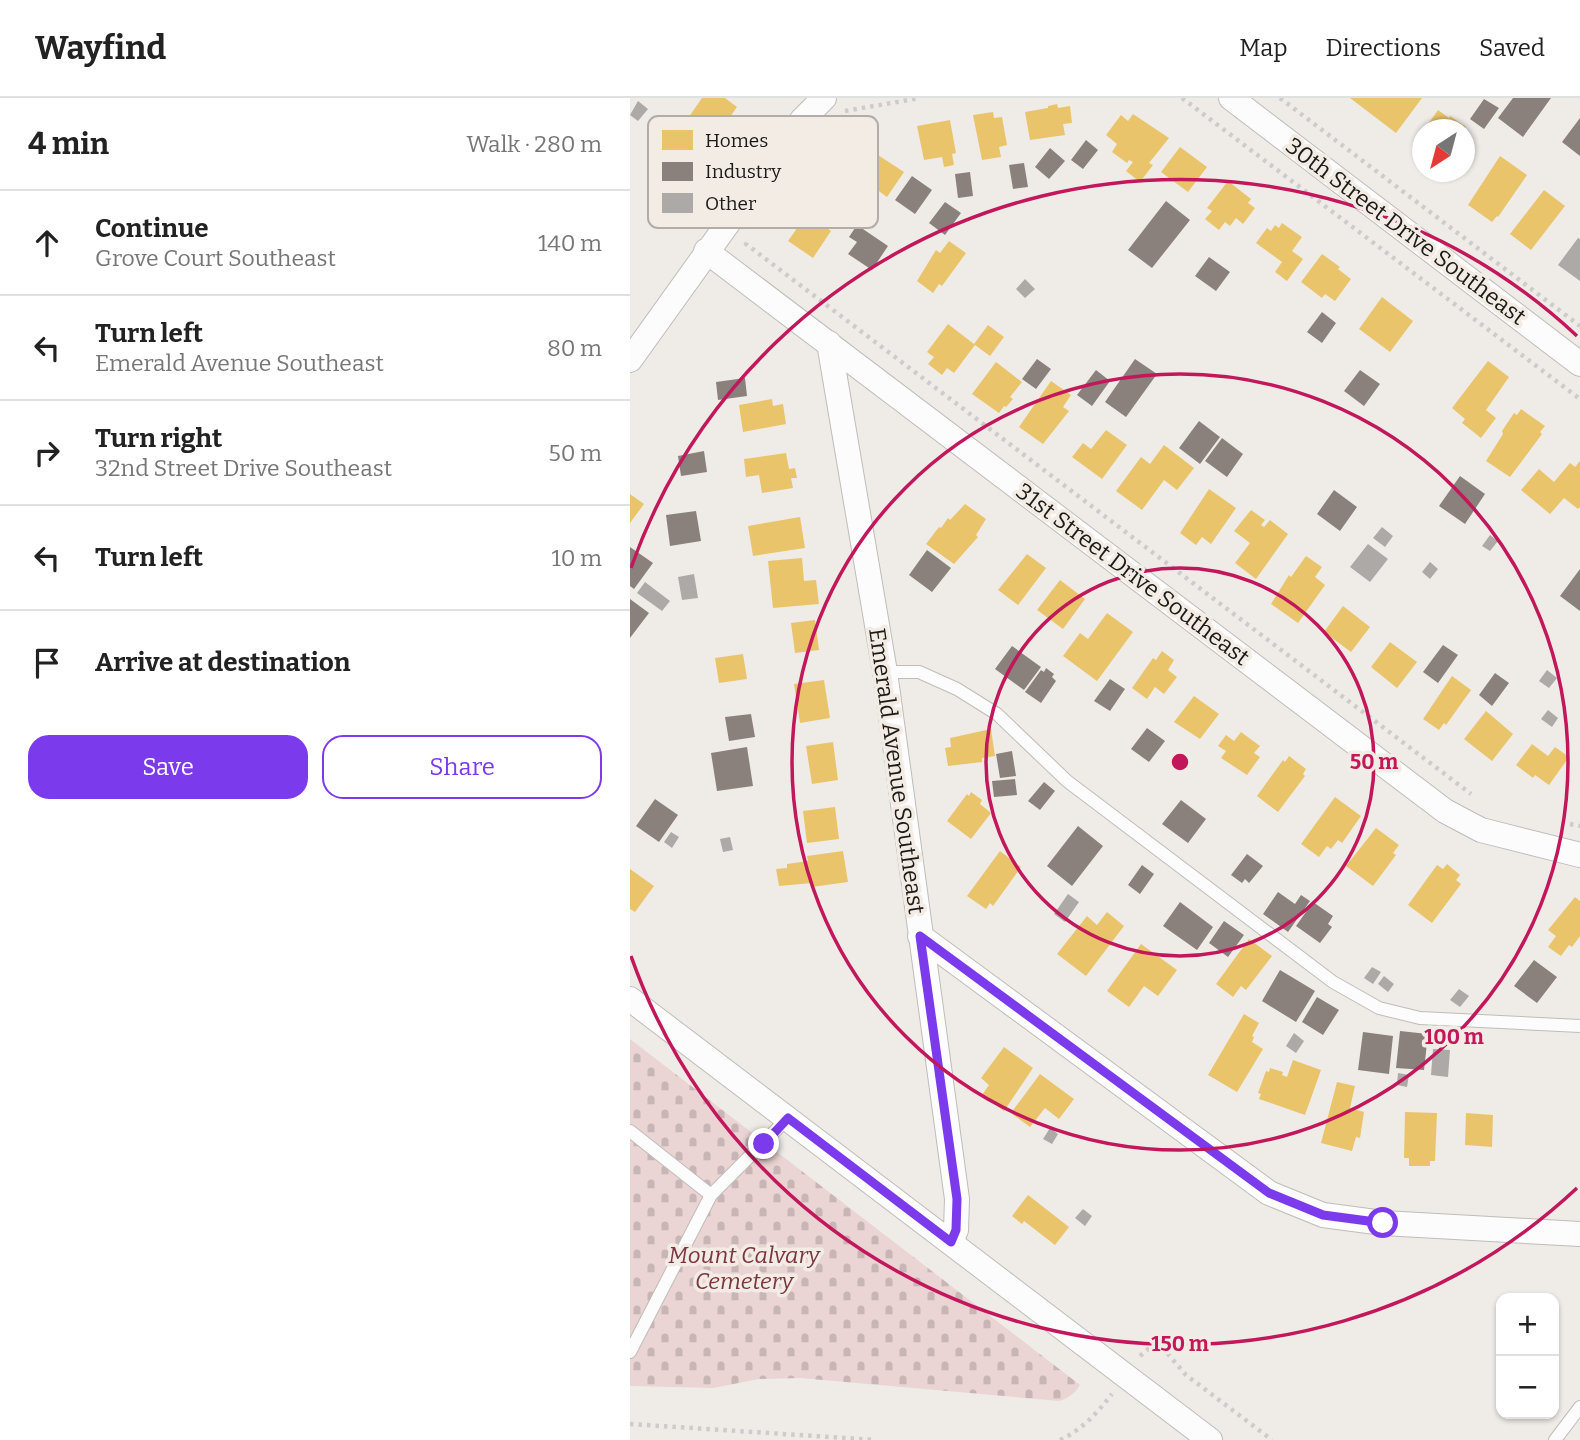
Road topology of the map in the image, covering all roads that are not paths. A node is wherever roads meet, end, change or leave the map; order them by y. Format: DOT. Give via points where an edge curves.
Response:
graph roads {
  1 [pos="1231,98"];
  2 [pos="832,105"];
  3 [pos="810,116"];
  4 [pos="723,228"];
  5 [pos="706,251"];
  6 [pos="829,343"];
  7 [pos="630,360"];
  8 [pos="1580,364"];
  9 [pos="885,673"];
  10 [pos="1580,855"];
  11 [pos="920,936"];
  12 [pos="630,999"];
  13 [pos="1580,1026"];
  14 [pos="788,1118"];
  15 [pos="630,1131"];
  16 [pos="711,1195"];
  17 [pos="1580,1234"];
  18 [pos="951,1242"];
  19 [pos="630,1323"];
  20 [pos="642,1332"];
  21 [pos="630,1352"];
  22 [pos="1580,1407"];
  23 [pos="1210,1440"];
  24 [pos="1555,1440"];
  1 -- 8 [label="street, 30th Street Drive Southeast"];
  2 -- 3 [label="street"];
  4 -- 5 [label="street"];
  5 -- 6 [label="street, 31st Street Drive Southeast"];
  5 -- 7 [label="street"];
  6 -- 9 [label="street, Emerald Avenue Southeast"];
  6 -- 10 [label="street, 31st Street Drive Southeast" via="1445,811 1481,831"];
  9 -- 11 [label="street, Emerald Avenue Southeast"];
  9 -- 13 [label="lane" via="919,672 997,714 1067,781 1333,982 1379,1008 1420,1018"];
  11 -- 17 [label="street" via="1269,1193 1323,1215 1383,1223"];
  11 -- 18 [label="street, Emerald Avenue Southeast" via="957,1199"];
  12 -- 14 [label="street"];
  14 -- 16 [label="lane"];
  14 -- 18 [label="street"];
  15 -- 16 [label="lane"];
  16 -- 20 [label="lane"];
  18 -- 23 [label="street"];
  19 -- 20 [label="lane"];
  20 -- 21 [label="lane"];
  22 -- 24 [label="lane"];
}
